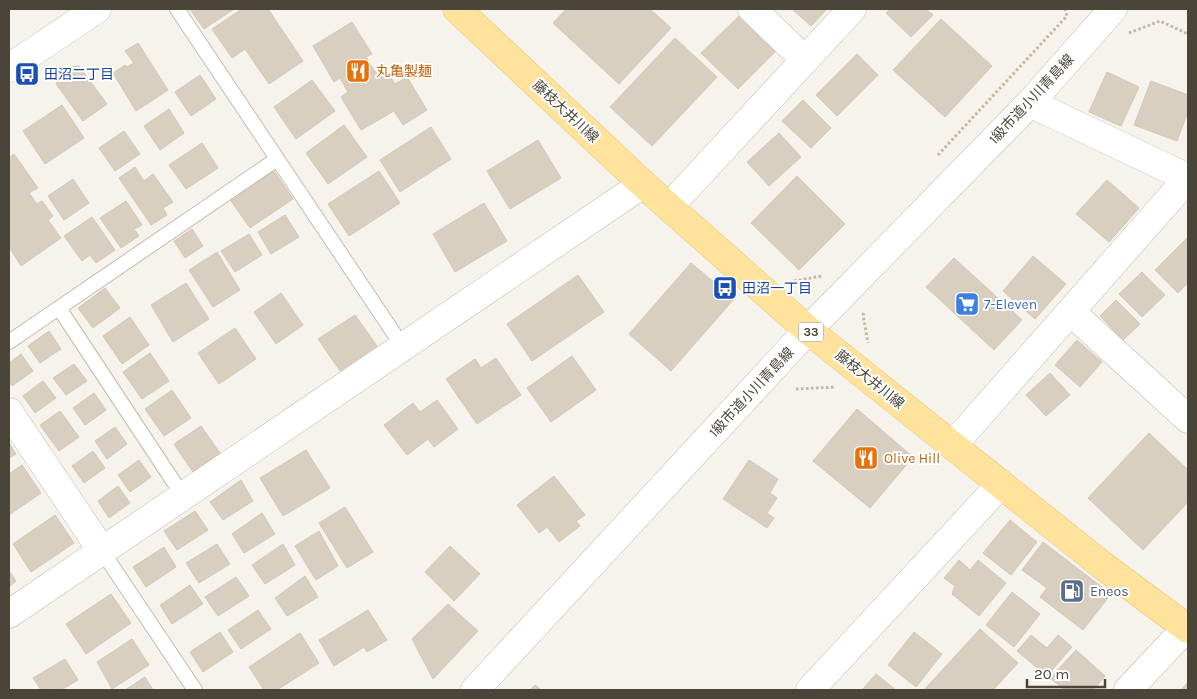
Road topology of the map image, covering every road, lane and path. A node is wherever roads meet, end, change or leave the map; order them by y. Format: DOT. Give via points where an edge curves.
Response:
graph roads {
  1 [pos="97,9"];
  2 [pos="177,9"];
  3 [pos="457,9"];
  4 [pos="752,9"];
  5 [pos="852,9"];
  6 [pos="1064,9"];
  7 [pos="1113,9"];
  8 [pos="1188,34"];
  9 [pos="1122,35"];
  10 [pos="805,60"];
  11 [pos="9,68"];
  12 [pos="1030,103"];
  13 [pos="277,159"];
  14 [pos="934,159"];
  15 [pos="643,184"];
  16 [pos="669,207"];
  17 [pos="829,274"];
  18 [pos="788,280"];
  19 [pos="58,308"];
  20 [pos="869,308"];
  21 [pos="1072,312"];
  22 [pos="808,330"];
  23 [pos="9,342"];
  24 [pos="403,347"];
  25 [pos="869,348"];
  26 [pos="1185,410"];
  27 [pos="9,412"];
  28 [pos="953,446"];
  29 [pos="1001,484"];
  30 [pos="183,496"];
  31 [pos="102,551"];
  32 [pos="9,614"];
  33 [pos="1185,636"];
  34 [pos="195,690"];
  35 [pos="475,690"];
  36 [pos="810,690"];
  37 [pos="1128,690"];
  1 -- 11 [label="street"];
  2 -- 13 [label="lane"];
  3 -- 15 [label="main road, 藤枝大井川線 / 33"];
  4 -- 10 [label="street"];
  5 -- 10 [label="street"];
  6 -- 14 [label="path" via="1067,16"];
  7 -- 12 [label="street, 1級市道小川青島線"];
  8 -- 9 [label="path" via="1160,21"];
  10 -- 16 [label="street"];
  12 -- 21 [label="street" via="1188,178"];
  12 -- 22 [label="street, 1級市道小川青島線"];
  13 -- 19 [label="lane"];
  13 -- 24 [label="lane"];
  15 -- 16 [label="main road, 藤枝大井川線 / 33"];
  15 -- 24 [label="street"];
  16 -- 22 [label="main road, 藤枝大井川線 / 33"];
  17 -- 18 [label="path" via="796,282"];
  19 -- 23 [label="lane"];
  19 -- 30 [label="lane"];
  20 -- 25 [label="path" via="863,315"];
  21 -- 26 [label="street"];
  21 -- 28 [label="street"];
  22 -- 28 [label="main road, 藤枝大井川線 / 33"];
  22 -- 35 [label="street, 1級市道小川青島線"];
  24 -- 30 [label="street"];
  27 -- 31 [label="street"];
  28 -- 29 [label="main road, 藤枝大井川線 / 33"];
  29 -- 33 [label="main road, 藤枝大井川線 / 33"];
  29 -- 36 [label="street"];
  30 -- 31 [label="street"];
  31 -- 32 [label="street"];
  31 -- 34 [label="lane"];
  33 -- 37 [label="street"];
}
